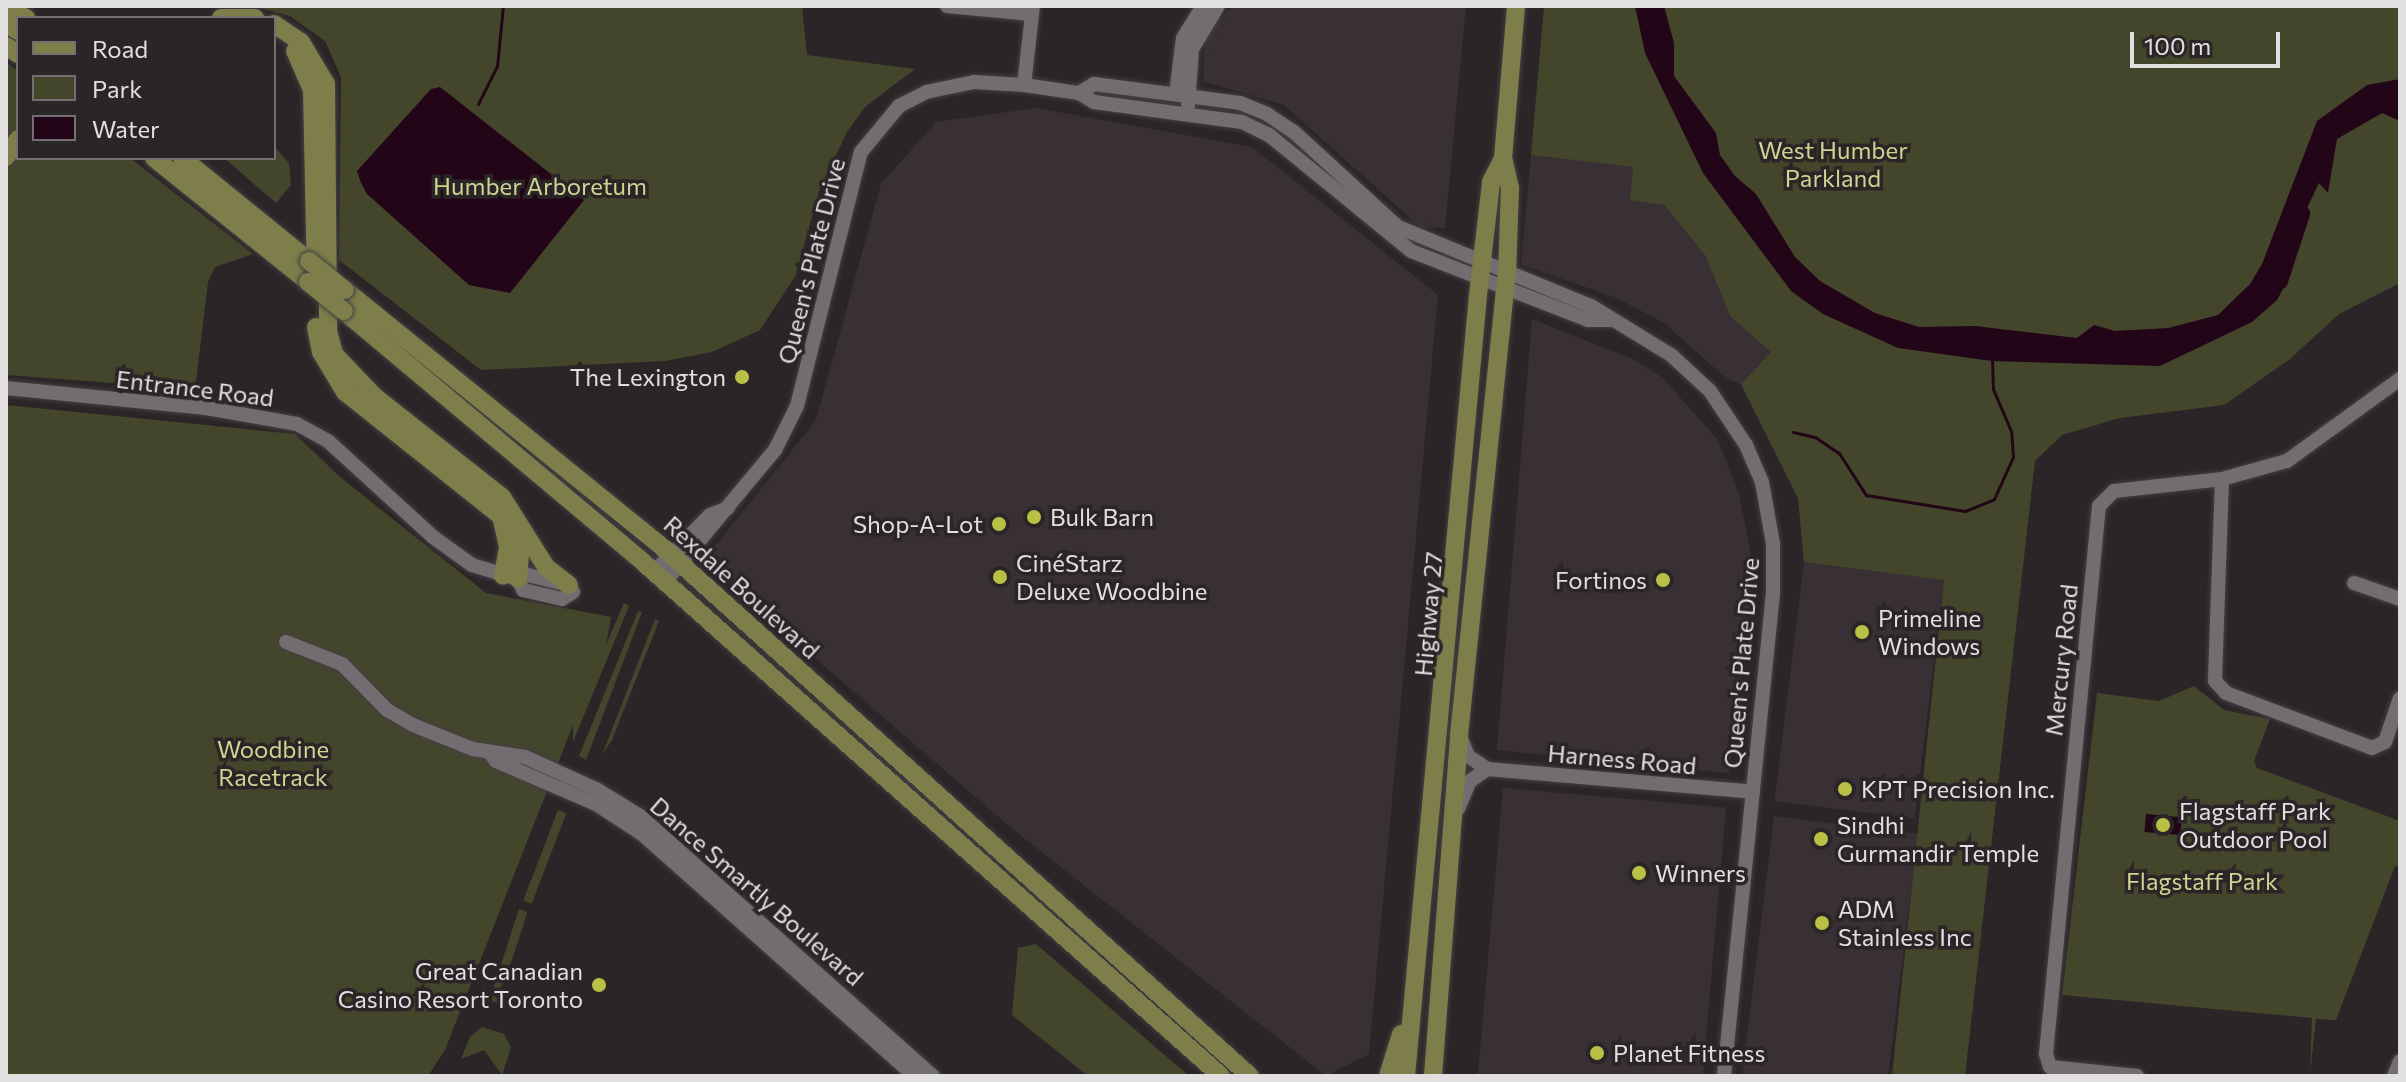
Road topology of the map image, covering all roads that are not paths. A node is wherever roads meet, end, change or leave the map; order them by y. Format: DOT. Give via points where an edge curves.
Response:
graph roads {
  1 [pos="947,6"];
  2 [pos="1203,6"];
  3 [pos="1218,6"];
  4 [pos="1516,6"];
  5 [pos="1032,10"];
  6 [pos="276,25"];
  7 [pos="276,36"];
  8 [pos="1024,85"];
  9 [pos="1079,93"];
  10 [pos="1182,95"];
  11 [pos="1188,114"];
  12 [pos="1503,158"];
  13 [pos="156,160"];
  14 [pos="197,165"];
  15 [pos="1332,178"];
  16 [pos="1480,272"];
  17 [pos="1506,282"];
  18 [pos="2400,379"];
  19 [pos="6,388"];
  20 [pos="540,445"];
  21 [pos="525,461"];
  22 [pos="2222,479"];
  23 [pos="522,527"];
  24 [pos="676,560"];
  25 [pos="660,577"];
  26 [pos="510,578"];
  27 [pos="2354,583"];
  28 [pos="569,585"];
  29 [pos="2400,599"];
  30 [pos="286,642"];
  31 [pos="2400,698"];
  32 [pos="1459,735"];
  33 [pos="490,753"];
  34 [pos="1487,769"];
  35 [pos="1753,792"];
  36 [pos="1457,813"];
  37 [pos="1409,1017"];
  38 [pos="2400,1061"];
  39 [pos="1434,1072"];
  40 [pos="915,1076"];
  41 [pos="933,1076"];
  42 [pos="1221,1076"];
  43 [pos="1250,1076"];
  44 [pos="1388,1076"];
  45 [pos="1406,1076"];
  46 [pos="1724,1076"];
  47 [pos="2137,1076"];
  48 [pos="2394,1076"];
  1 -- 5 [label="street"];
  2 -- 10 [label="street" via="1183,38"];
  3 -- 10 [label="street" via="1192,49"];
  4 -- 12 [label="main road, Highway 27"];
  5 -- 8 [label="street"];
  6 -- 23 [label="main road" via="301,42 326,84 328,331 334,354 374,396 502,497"];
  7 -- 26 [label="main road" via="297,54 312,90 321,352 345,392 501,516"];
  8 -- 9 [label="street, Queen's Plate Drive"];
  8 -- 24 [label="street, Queen's Plate Drive" via="974,82 926,92 899,106 877,127 850,180 797,406 775,450"];
  9 -- 10 [label="street, Queen's Plate Drive" via="1094,84"];
  9 -- 11 [label="street, Queen's Plate Drive" via="1094,102"];
  10 -- 11 [label="street"];
  10 -- 15 [label="street, Queen's Plate Drive" via="1240,103 1267,114"];
  11 -- 15 [label="street, Queen's Plate Drive" via="1242,122"];
  12 -- 16 [label="main road, Highway 27" via="1491,182"];
  12 -- 17 [label="main road, Highway 27" via="1510,188"];
  13 -- 21 [label="main road, Rexdale Boulevard, bridge"];
  14 -- 20 [label="main road, Rexdale Boulevard, bridge"];
  15 -- 16 [label="street, Queen's Plate Drive" via="1398,227"];
  16 -- 17 [label="street, Queen's Plate Drive"];
  16 -- 37 [label="main road, Highway 27" via="1446,683"];
  17 -- 32 [label="main road, Highway 27"];
  17 -- 35 [label="street, Queen's Plate Drive" via="1588,320 1610,320 1655,344 1710,391 1746,445 1770,514 1773,585"];
  18 -- 22 [label="street, Mercury Road" via="2287,461"];
  19 -- 26 [label="street, Entrance Road" via="206,408 297,424 328,441 433,537 472,565"];
  20 -- 21 [label="main road"];
  20 -- 24 [label="main road, Rexdale Boulevard"];
  21 -- 25 [label="main road, Rexdale Boulevard"];
  22 -- 31 [label="street" via="2215,681 2233,696 2372,748 2385,742"];
  22 -- 47 [label="street, Mercury Road" via="2114,491 2099,506 2046,1054 2050,1067"];
  23 -- 26 [label="main road"];
  23 -- 28 [label="main road" via="546,567"];
  24 -- 25 [label="street, Queen's Plate Drive"];
  24 -- 43 [label="main road, Rexdale Boulevard"];
  25 -- 42 [label="main road, Rexdale Boulevard"];
  26 -- 28 [label="street, Entrance Road" via="523,590 562,599 572,595"];
  27 -- 29 [label="street"];
  30 -- 33 [label="street, Dance Smartly Boulevard" via="342,664 398,718"];
  32 -- 34 [label="street" via="1468,756"];
  32 -- 36 [label="main road, Highway 27"];
  33 -- 40 [label="street, Dance Smartly Boulevard" via="496,761 596,804 642,834"];
  33 -- 41 [label="street, Dance Smartly Boulevard" via="525,757 640,816"];
  34 -- 35 [label="street, Harness Road"];
  34 -- 36 [label="street" via="1470,781"];
  35 -- 46 [label="street, Queen's Plate Drive"];
  36 -- 39 [label="main road, Highway 27"];
  37 -- 44 [label="main road"];
  37 -- 45 [label="main road, Highway 27"];
  38 -- 48 [label="street"];
}
